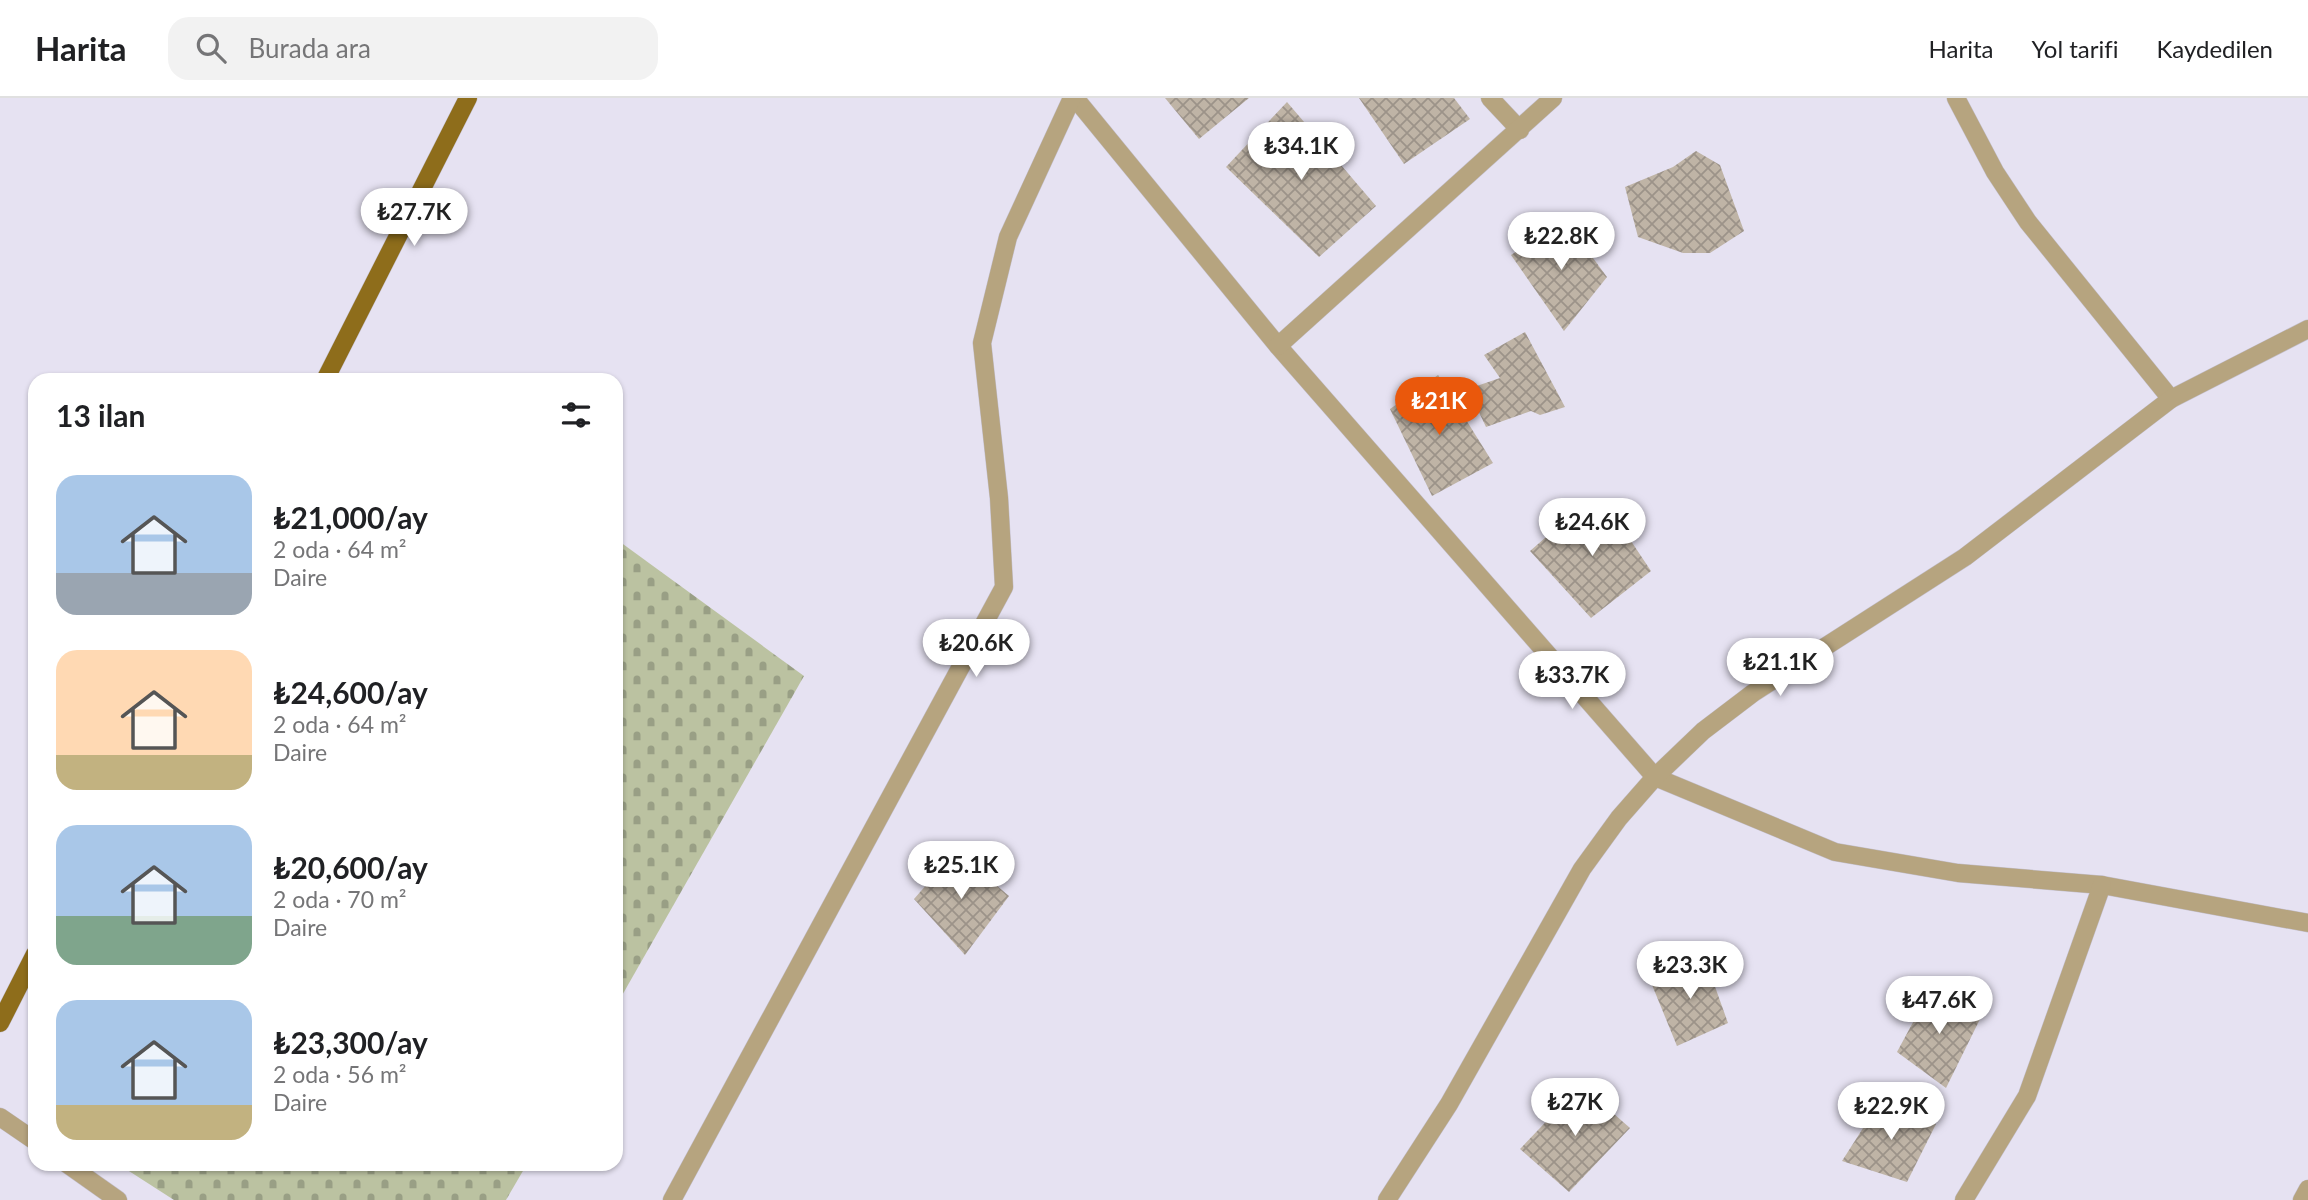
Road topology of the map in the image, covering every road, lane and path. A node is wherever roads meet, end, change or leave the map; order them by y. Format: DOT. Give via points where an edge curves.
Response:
graph roads {
  1 [pos="468,98"];
  2 [pos="1073,98"];
  3 [pos="1490,98"];
  4 [pos="1553,98"];
  5 [pos="1956,98"];
  6 [pos="1520,130"];
  7 [pos="2308,329"];
  8 [pos="1278,346"];
  9 [pos="329,373"];
  10 [pos="2171,399"];
  11 [pos="1655,777"];
  12 [pos="2102,885"];
  13 [pos="2308,923"];
  14 [pos="28,968"];
  15 [pos="0,1023"];
  16 [pos="0,1117"];
  17 [pos="28,1137"];
  18 [pos="77,1171"];
  19 [pos="2308,1189"];
  20 [pos="118,1200"];
  21 [pos="672,1200"];
  22 [pos="1387,1200"];
  23 [pos="1964,1200"];
  24 [pos="2302,1200"];
  1 -- 9 [label="main road"];
  2 -- 8 [label="street"];
  2 -- 21 [label="street" via="1008,237 982,343 1004,587"];
  3 -- 6 [label="street"];
  4 -- 6 [label="street"];
  5 -- 10 [label="street" via="2028,222"];
  6 -- 8 [label="street"];
  7 -- 10 [label="street"];
  8 -- 11 [label="street"];
  10 -- 11 [label="street" via="1965,557 1753,693 1703,731"];
  11 -- 12 [label="street" via="1835,852 1958,873"];
  11 -- 22 [label="street" via="1582,869 1449,1104"];
  12 -- 13 [label="street"];
  12 -- 23 [label="street" via="2027,1096"];
  14 -- 15 [label="main road"];
  16 -- 17 [label="street"];
  18 -- 20 [label="street"];
  19 -- 24 [label="street"];
}
